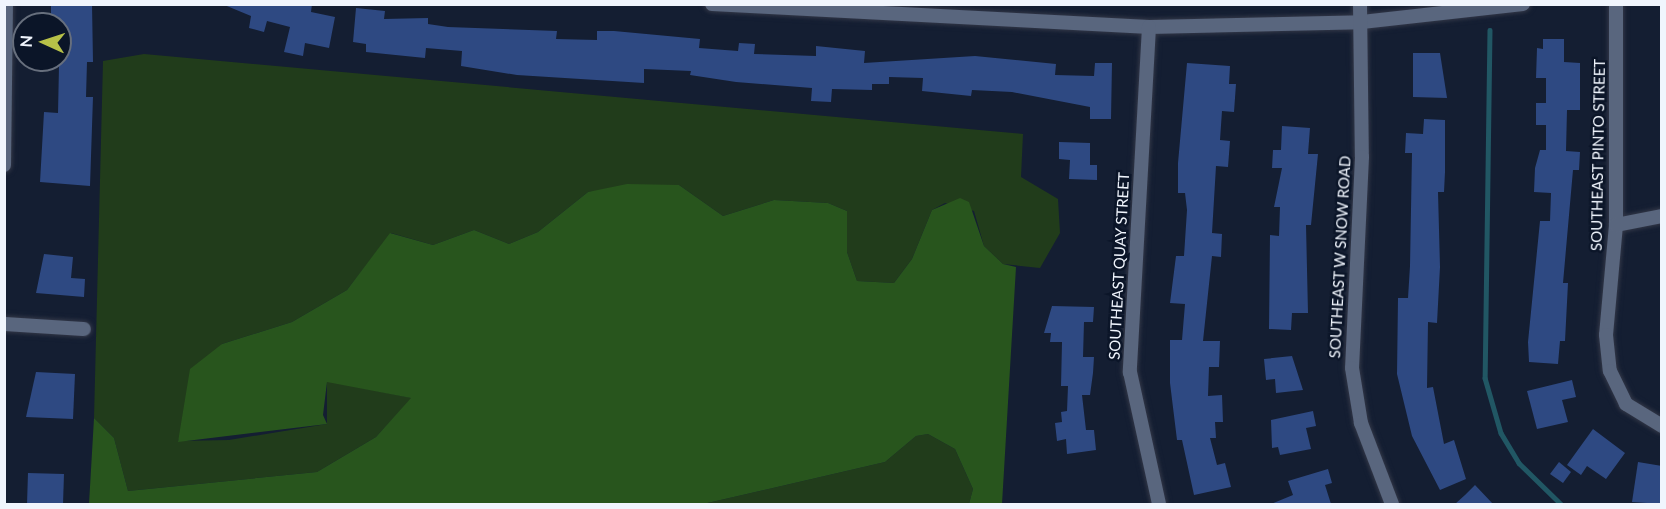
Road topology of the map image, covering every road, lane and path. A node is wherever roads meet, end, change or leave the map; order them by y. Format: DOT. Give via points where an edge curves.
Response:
graph roads {
  1 [pos="6,4"];
  2 [pos="712,4"];
  3 [pos="1360,4"];
  4 [pos="1523,4"];
  5 [pos="1616,4"];
  6 [pos="1362,22"];
  7 [pos="1149,27"];
  8 [pos="4,165"];
  9 [pos="1662,216"];
  10 [pos="1616,225"];
  11 [pos="4,324"];
  12 [pos="84,329"];
  13 [pos="1662,426"];
  14 [pos="1159,504"];
  15 [pos="1392,504"];
  1 -- 8 [label="street"];
  2 -- 7 [label="street"];
  3 -- 6 [label="street, SOUTHEAST W SNOW ROAD"];
  4 -- 6 [label="street"];
  5 -- 10 [label="street, SOUTHEAST PINTO STREET"];
  6 -- 7 [label="street"];
  6 -- 15 [label="street, SOUTHEAST W SNOW ROAD" via="1362,157 1352,368 1361,423"];
  7 -- 14 [label="street, SOUTHEAST QUAY STREET" via="1130,372"];
  9 -- 10 [label="street"];
  10 -- 13 [label="street, SOUTHEAST PINTO STREET" via="1606,335 1610,371 1626,404"];
  11 -- 12 [label="street"];
}
